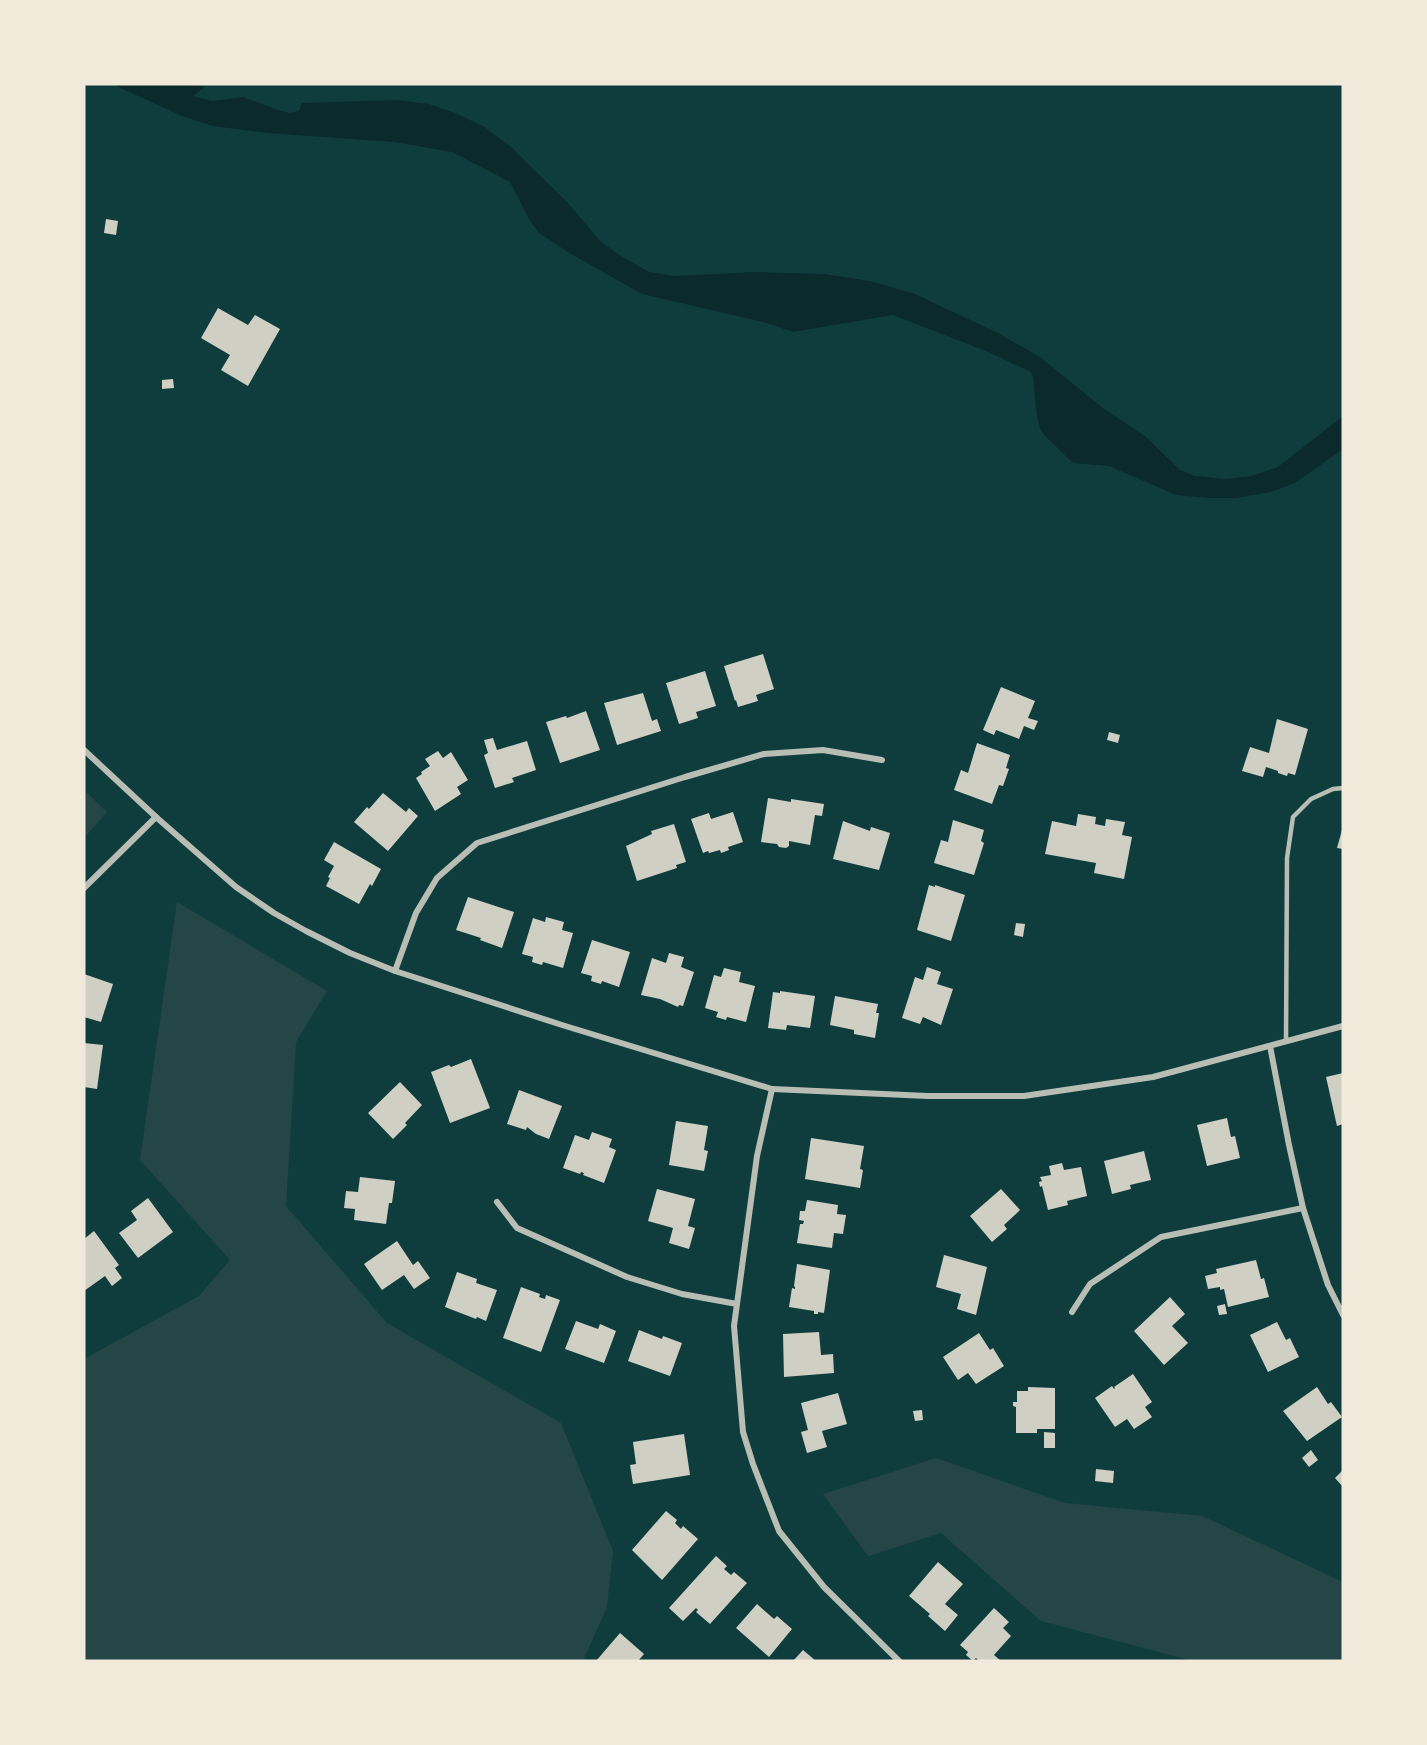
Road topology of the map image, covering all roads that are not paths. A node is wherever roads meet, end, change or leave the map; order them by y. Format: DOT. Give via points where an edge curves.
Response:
graph roads {
  1 [pos="84,750"];
  2 [pos="882,760"];
  3 [pos="1343,788"];
  4 [pos="156,817"];
  5 [pos="84,888"];
  6 [pos="395,971"];
  7 [pos="1343,1026"];
  8 [pos="1286,1041"];
  9 [pos="1270,1046"];
  10 [pos="772,1089"];
  11 [pos="497,1202"];
  12 [pos="1303,1208"];
  13 [pos="736,1304"];
  14 [pos="1072,1312"];
  15 [pos="1343,1315"];
  16 [pos="899,1661"];
  1 -- 4 [label="street"];
  2 -- 6 [label="street" via="823,750 764,754 477,843 437,878 416,913"];
  3 -- 8 [label="lane" via="1311,799 1293,817 1287,858"];
  4 -- 5 [label="street"];
  4 -- 6 [label="street" via="236,887 274,913 306,932"];
  6 -- 10 [label="street"];
  7 -- 8 [label="street"];
  8 -- 9 [label="street"];
  9 -- 10 [label="street" via="1153,1077 1024,1096"];
  9 -- 12 [label="street"];
  10 -- 13 [label="street" via="757,1156"];
  11 -- 13 [label="street" via="517,1228 627,1276 682,1294"];
  12 -- 14 [label="street" via="1161,1237 1090,1284"];
  12 -- 15 [label="street" via="1328,1285"];
  13 -- 16 [label="street" via="734,1326 743,1432 779,1531 824,1587"];
}
